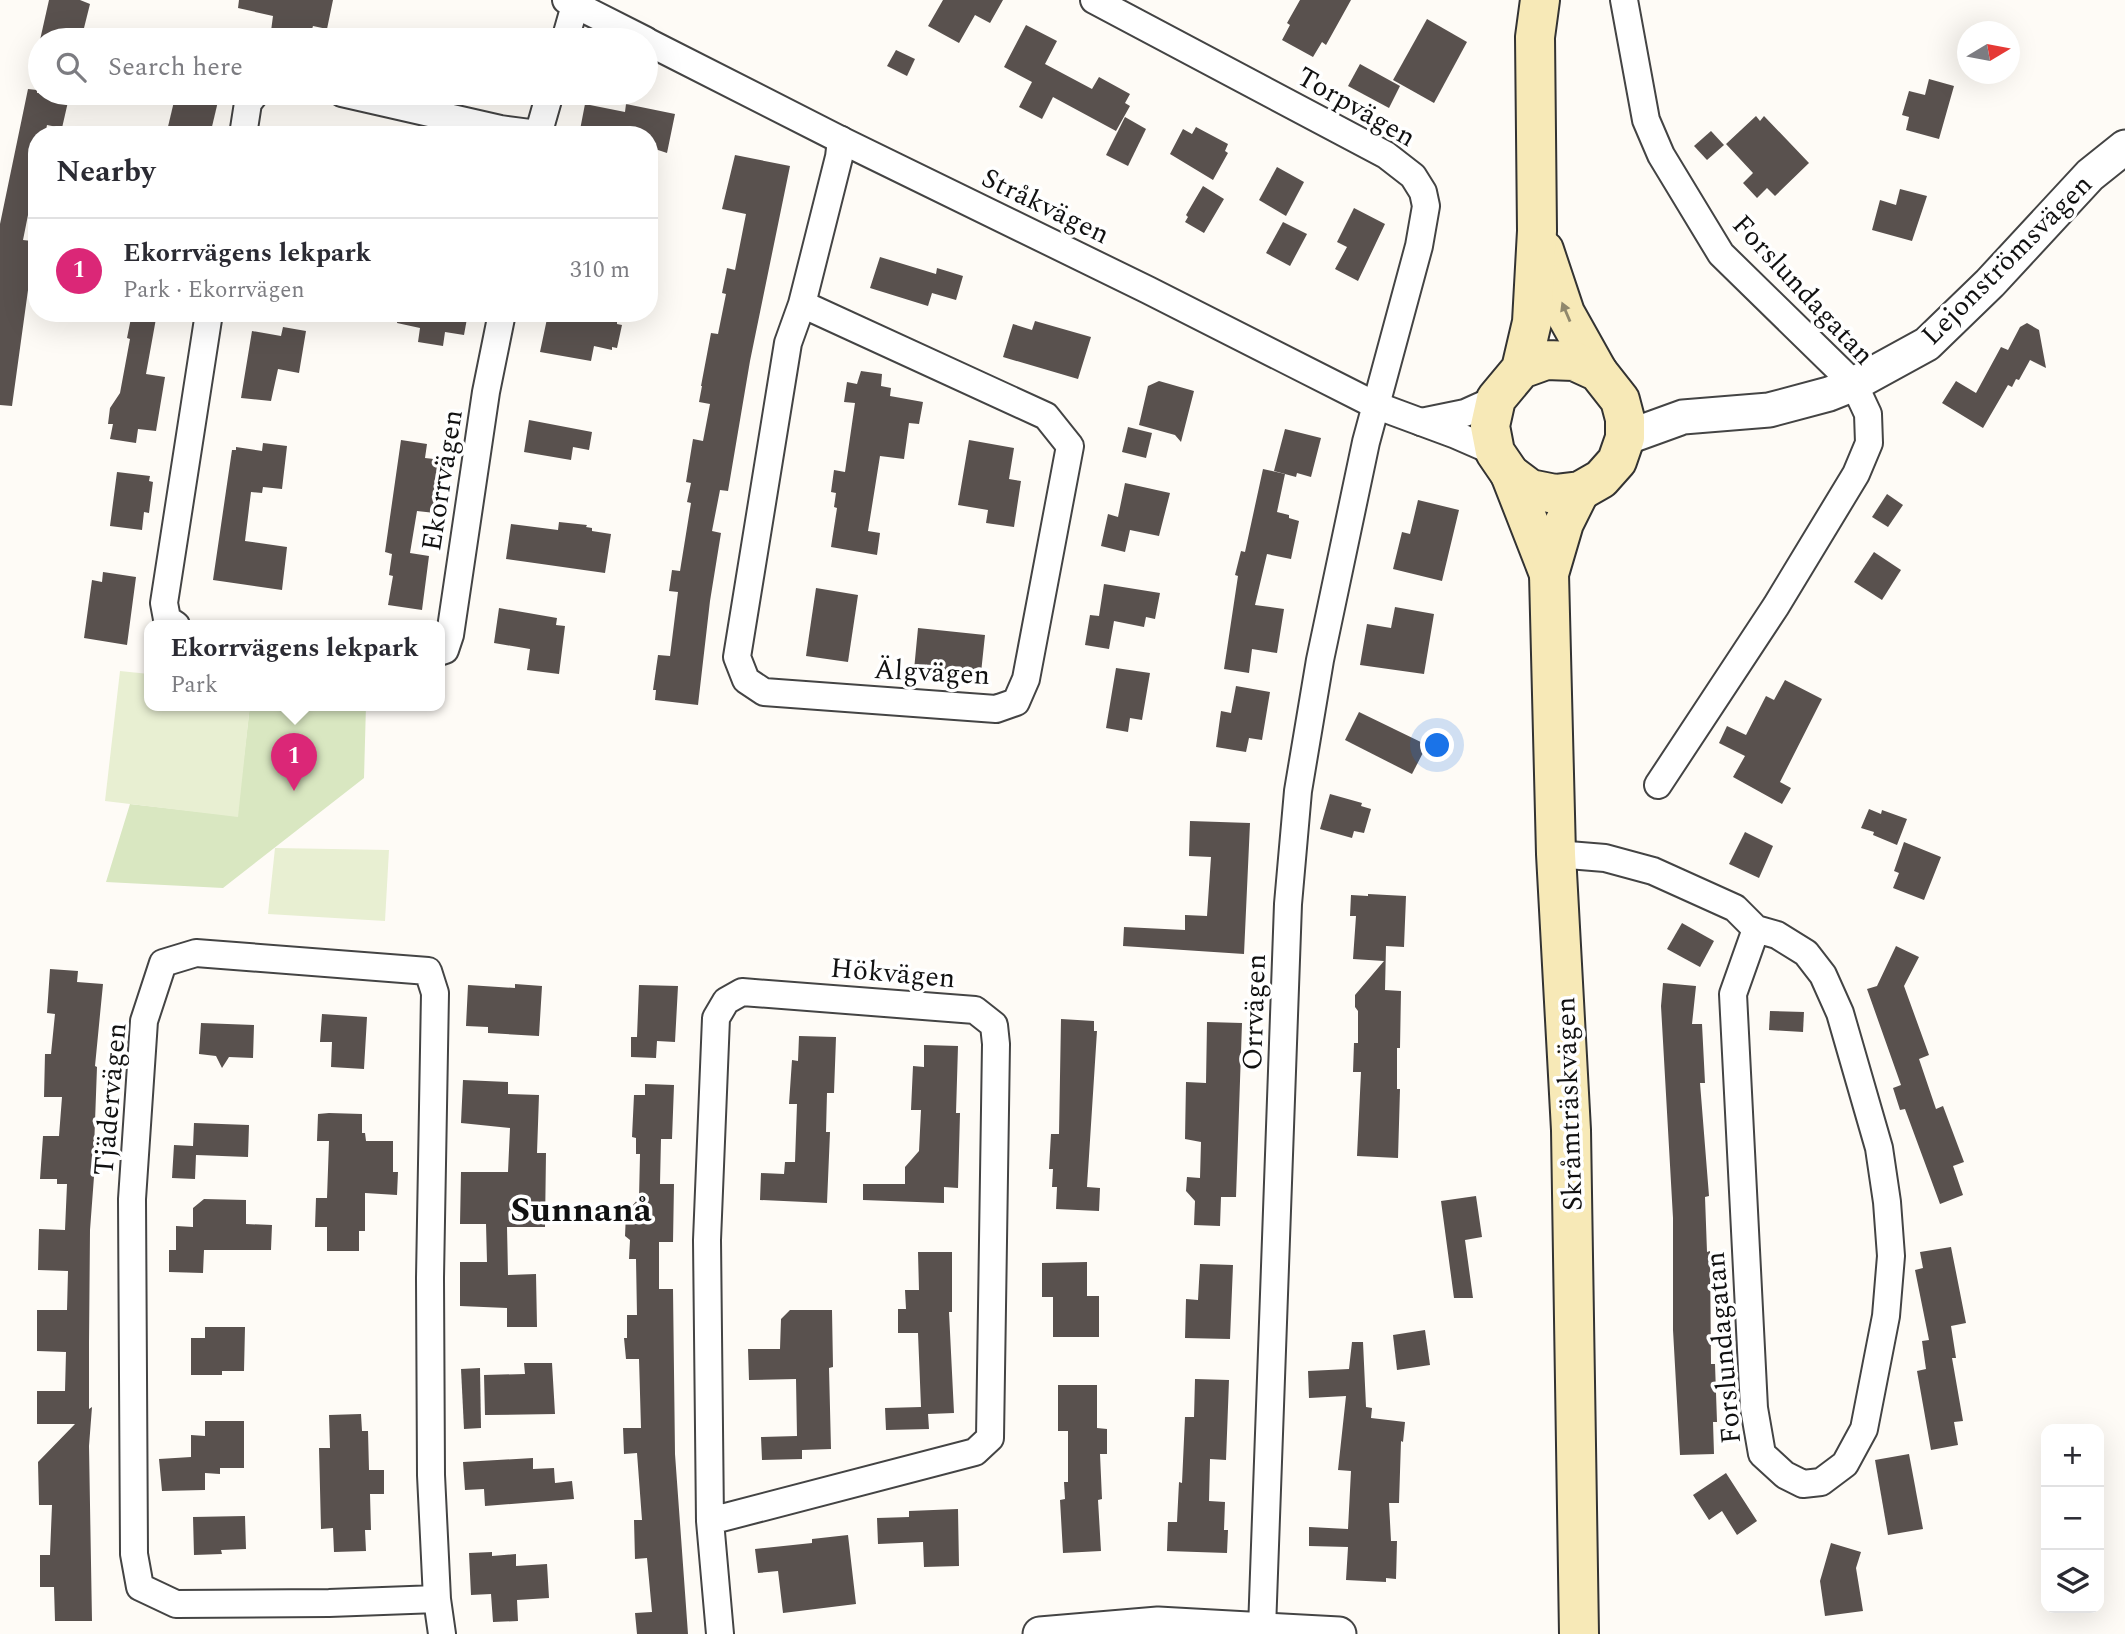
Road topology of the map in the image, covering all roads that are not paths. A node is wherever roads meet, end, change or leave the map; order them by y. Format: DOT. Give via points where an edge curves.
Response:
graph roads {
  1 [pos="1094,0"];
  2 [pos="1540,0"];
  3 [pos="1624,0"];
  4 [pos="570,2"];
  5 [pos="567,28"];
  6 [pos="620,28"];
  7 [pos="658,48"];
  8 [pos="248,105"];
  9 [pos="395,105"];
  10 [pos="546,105"];
  11 [pos="244,126"];
  12 [pos="487,126"];
  13 [pos="540,126"];
  14 [pos="841,140"];
  15 [pos="2125,146"];
  16 [pos="1537,230"];
  17 [pos="802,304"];
  18 [pos="208,322"];
  19 [pos="500,322"];
  20 [pos="1521,369"];
  21 [pos="1854,384"];
  22 [pos="1609,386"];
  23 [pos="1496,400"];
  24 [pos="1375,405"];
  25 [pos="1683,417"];
  26 [pos="1419,422"];
  27 [pos="1625,438"];
  28 [pos="1502,463"];
  29 [pos="1580,491"];
  30 [pos="1549,574"];
  31 [pos="167,620"];
  32 [pos="445,650"];
  33 [pos="1658,785"];
  34 [pos="1556,854"];
  35 [pos="1756,929"];
  36 [pos="710,1521"];
  37 [pos="437,1599"];
  38 [pos="1262,1629"];
  39 [pos="442,1634"];
  40 [pos="720,1634"];
  41 [pos="1040,1634"];
  42 [pos="1339,1634"];
  43 [pos="1580,1634"];
  1 -- 24 [label="street, Torpvägen" via="1386,155 1413,176 1426,206"];
  2 -- 16 [label="main road" via="1535,37"];
  3 -- 21 [label="street, Forslundagatan" via="1646,120 1668,167 1721,254"];
  4 -- 5 [label="street"];
  4 -- 6 [label="street, Stråkvägen"];
  7 -- 14 [label="street, Stråkvägen"];
  8 -- 11 [label="street"];
  9 -- 12 [label="street"];
  10 -- 13 [label="street"];
  14 -- 17 [label="street, Älgvägen"];
  14 -- 24 [label="street, Stråkvägen"];
  15 -- 21 [label="street, Lejonströmsvägen" via="2090,175 1927,344"];
  16 -- 20 [label="main road" via="1532,322"];
  22 -- 16 [label="main road, one-way" via="1565,313"];
  17 -- 17 [label="street, Älgvägen" via="788,343 737,657 746,680 764,692 996,709 1016,702 1026,679 1070,446 1046,416"];
  18 -- 31 [label="street" via="164,603"];
  19 -- 32 [label="street, Ekorrvägen"];
  20 -- 22 [label="main road" via="1546,360 1574,361"];
  20 -- 23 [label="main road"];
  21 -- 25 [label="street, Lejonströmsvägen" via="1769,410"];
  21 -- 33 [label="street, Forslundagatan" via="1868,414 1869,443 1856,474"];
  22 -- 25 [label="street, Lejonströmsvägen"];
  22 -- 27 [label="main road" via="1625,419"];
  23 -- 26 [label="street" via="1465,413"];
  23 -- 28 [label="main road" via="1490,426"];
  24 -- 26 [label="street, Stråkvägen"];
  24 -- 38 [label="street, Orrvägen" via="1297,791 1288,904"];
  25 -- 27 [label="street, Lejonströmsvägen"];
  26 -- 28 [label="street, Stråkvägen" via="1456,435"];
  27 -- 29 [label="main road" via="1617,461 1601,479"];
  28 -- 29 [label="main road" via="1530,489 1555,495"];
  28 -- 30 [label="main road, Skråmträskvägen"];
  29 -- 30 [label="main road, Skråmträskvägen" via="1564,523"];
  30 -- 34 [label="main road, Skråmträskvägen"];
  34 -- 35 [label="street, Forslundagatan" via="1605,858 1653,871 1735,908"];
  34 -- 43 [label="main road, Skråmträskvägen" via="1571,1130"];
  35 -- 35 [label="street, Forslundagatan" via="1777,935 1805,953 1823,975 1840,1013 1879,1148 1887,1202 1891,1256 1886,1316 1864,1429 1845,1464 1821,1482 1802,1484 1762,1454 1754,1408 1733,994"];
  36 -- 36 [label="street, Hökvägen" via="707,1240 716,1018 726,1001 742,992 975,1010 994,1025 996,1044 990,1438 975,1452"];
  36 -- 40 [label="street, Hökvägen"];
  37 -- 37 [label="street, Tjädervägen" via="430,1291 435,993 428,971 196,953 163,963 144,1021 132,1199 134,1554 140,1587 176,1604"];
  37 -- 39 [label="street, Tjädervägen"];
  38 -- 41 [label="street" via="1158,1624"];
  38 -- 42 [label="street"];
}
